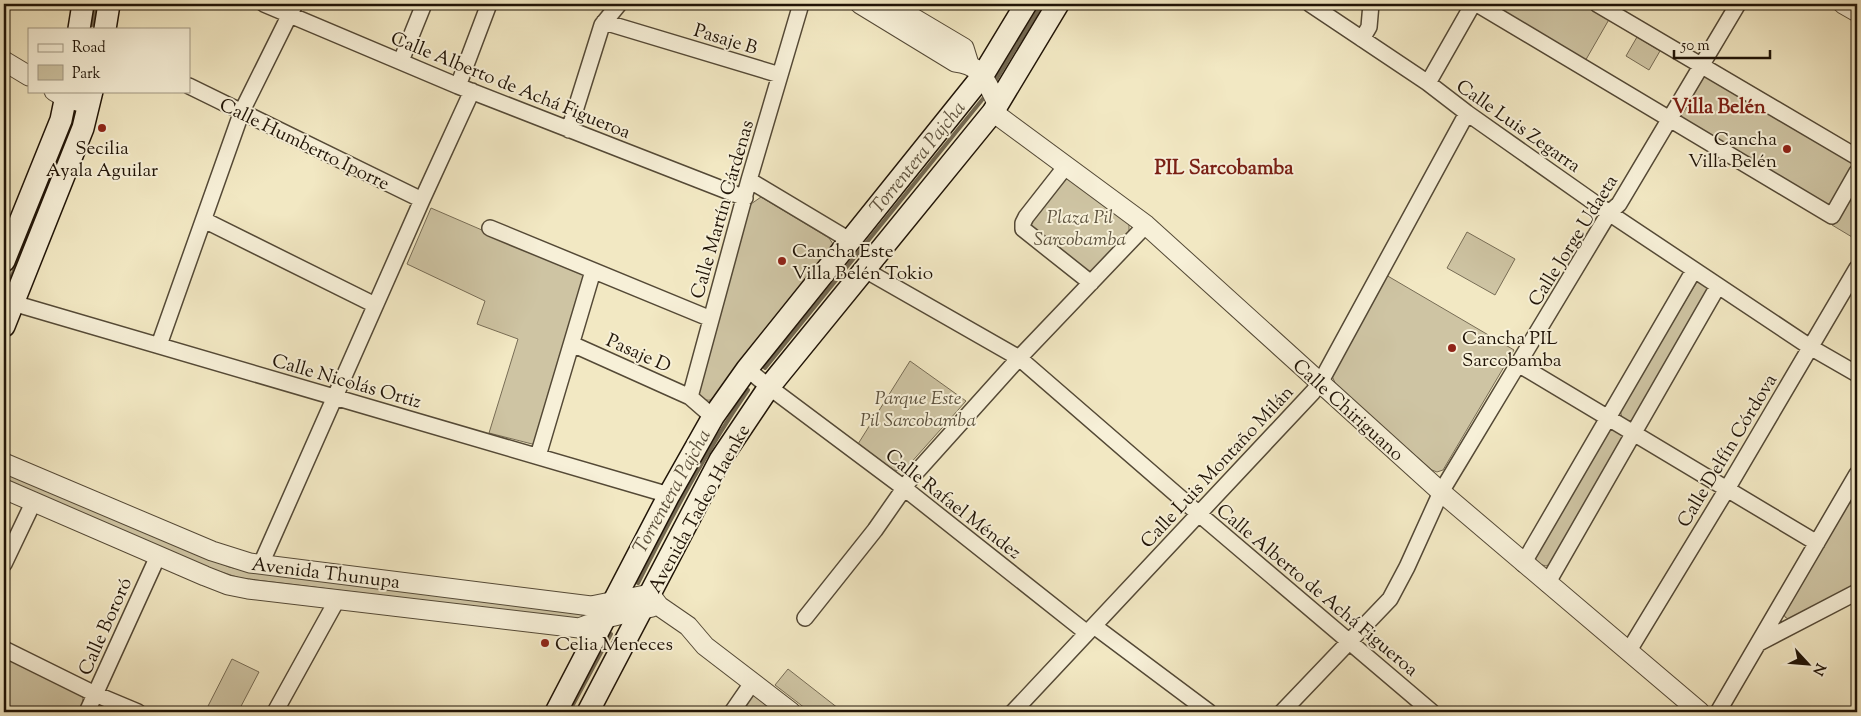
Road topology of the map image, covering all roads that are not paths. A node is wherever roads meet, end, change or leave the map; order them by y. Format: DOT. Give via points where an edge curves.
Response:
graph roads {
  1 [pos="84,4"];
  2 [pos="110,4"];
  3 [pos="264,4"];
  4 [pos="424,4"];
  5 [pos="489,4"];
  6 [pos="619,4"];
  7 [pos="801,4"];
  8 [pos="860,4"];
  9 [pos="890,4"];
  10 [pos="1026,4"];
  11 [pos="1058,4"];
  12 [pos="1310,4"];
  13 [pos="1371,4"];
  14 [pos="1473,4"];
  15 [pos="1477,4"];
  16 [pos="1597,4"];
  17 [pos="1738,4"];
  18 [pos="1843,4"];
  19 [pos="292,9"];
  20 [pos="1857,12"];
  21 [pos="604,22"];
  22 [pos="79,28"];
  23 [pos="105,28"];
  24 [pos="1362,39"];
  25 [pos="4,61"];
  26 [pos="401,61"];
  27 [pos="1702,65"];
  28 [pos="28,75"];
  29 [pos="780,75"];
  30 [pos="1428,83"];
  31 [pos="190,86"];
  32 [pos="458,86"];
  33 [pos="987,89"];
  34 [pos="472,91"];
  35 [pos="62,94"];
  36 [pos="91,98"];
  37 [pos="242,111"];
  38 [pos="1467,113"];
  39 [pos="1669,120"];
  40 [pos="569,130"];
  41 [pos="1857,157"];
  42 [pos="1066,166"];
  43 [pos="1857,172"];
  44 [pos="749,180"];
  45 [pos="745,198"];
  46 [pos="422,200"];
  47 [pos="1609,213"];
  48 [pos="204,220"];
  49 [pos="1146,225"];
  50 [pos="490,228"];
  51 [pos="851,241"];
  52 [pos="4,261"];
  53 [pos="1857,268"];
  54 [pos="865,270"];
  55 [pos="1694,270"];
  56 [pos="593,272"];
  57 [pos="1091,283"];
  58 [pos="1718,286"];
  59 [pos="13,303"];
  60 [pos="376,305"];
  61 [pos="711,319"];
  62 [pos="4,326"];
  63 [pos="572,344"];
  64 [pos="159,346"];
  65 [pos="1810,347"];
  66 [pos="1019,358"];
  67 [pos="1518,364"];
  68 [pos="750,371"];
  69 [pos="1857,374"];
  70 [pos="1320,383"];
  71 [pos="767,385"];
  72 [pos="335,397"];
  73 [pos="690,397"];
  74 [pos="713,417"];
  75 [pos="1608,418"];
  76 [pos="1634,434"];
  77 [pos="538,456"];
  78 [pos="4,463"];
  79 [pos="1857,474"];
  80 [pos="904,488"];
  81 [pos="4,489"];
  82 [pos="1727,489"];
  83 [pos="1440,492"];
  84 [pos="669,495"];
  85 [pos="1851,497"];
  86 [pos="34,501"];
  87 [pos="1199,514"];
  88 [pos="1817,544"];
  89 [pos="158,556"];
  90 [pos="4,564"];
  91 [pos="261,564"];
  92 [pos="1523,564"];
  93 [pos="1547,584"];
  94 [pos="1857,592"];
  95 [pos="337,600"];
  96 [pos="651,603"];
  97 [pos="610,609"];
  98 [pos="805,618"];
  99 [pos="1091,629"];
  100 [pos="1349,642"];
  101 [pos="1759,643"];
  102 [pos="4,649"];
  103 [pos="1628,652"];
  104 [pos="752,683"];
  105 [pos="95,694"];
  106 [pos="87,712"];
  107 [pos="138,712"];
  108 [pos="275,712"];
  109 [pos="556,712"];
  110 [pos="588,712"];
  111 [pos="732,712"];
  112 [pos="790,712"];
  113 [pos="1012,712"];
  114 [pos="1209,712"];
  115 [pos="1282,712"];
  116 [pos="1432,712"];
  117 [pos="1700,712"];
  118 [pos="1718,712"];
  1 -- 22 [label="main road"];
  2 -- 23 [label="main road"];
  3 -- 19 [label="street, Calle Alberto de Achá Figueroa"];
  4 -- 26 [label="street"];
  5 -- 32 [label="street"];
  6 -- 21 [label="street"];
  7 -- 29 [label="street, Calle Martín Cárdenas"];
  8 -- 33 [label="street, Calle Chiriguano" via="954,62"];
  9 -- 33 [label="street, Calle Chiriguano" via="964,48"];
  10 -- 33 [label="main road, Avenida Tadeo Haenke"];
  11 -- 33 [label="main road, Avenida Tadeo Haenke"];
  12 -- 24 [label="street, Calle Luis Zegarra"];
  13 -- 24 [label="street" via="1369,27"];
  14 -- 30 [label="street"];
  15 -- 39 [label="street"];
  16 -- 27 [label="street"];
  17 -- 27 [label="street, Calle Jorge Udaeta"];
  18 -- 20 [label="street"];
  19 -- 26 [label="street, Calle Alberto de Achá Figueroa"];
  19 -- 37 [label="street"];
  21 -- 29 [label="street, Pasaje B"];
  21 -- 40 [label="street"];
  24 -- 30 [label="street, Calle Luis Zegarra"];
  25 -- 28 [label="street"];
  26 -- 32 [label="street, Calle Alberto de Achá Figueroa"];
  27 -- 39 [label="street, Calle Jorge Udaeta"];
  27 -- 41 [label="street"];
  29 -- 44 [label="street, Calle Martín Cárdenas"];
  30 -- 38 [label="street, Calle Luis Zegarra"];
  31 -- 37 [label="street, Calle Humberto Iporre"];
  32 -- 34 [label="street, Calle Alberto de Achá Figueroa"];
  33 -- 42 [label="street, Calle Chiriguano"];
  33 -- 51 [label="main road, Avenida Tadeo Haenke"];
  33 -- 54 [label="main road, Avenida Tadeo Haenke"];
  34 -- 40 [label="street, Calle Alberto de Achá Figueroa"];
  34 -- 46 [label="street"];
  35 -- 36 [label="street"];
  35 -- 52 [label="main road" via="61,120"];
  36 -- 59 [label="main road" via="83,128"];
  37 -- 46 [label="street, Calle Humberto Iporre"];
  37 -- 48 [label="street"];
  38 -- 47 [label="street, Calle Luis Zegarra"];
  38 -- 70 [label="street, Calle Luis Montaño Milán"];
  39 -- 43 [label="street" via="1832,216"];
  39 -- 47 [label="street, Calle Jorge Udaeta" via="1619,204"];
  40 -- 45 [label="street, Calle Alberto de Achá Figueroa"];
  42 -- 49 [label="street, Calle Chiriguano"];
  42 -- 57 [label="street" via="1026,216 1023,229"];
  44 -- 45 [label="street, Calle Martín Cárdenas"];
  44 -- 51 [label="street"];
  45 -- 61 [label="street, Calle Martín Cárdenas"];
  46 -- 60 [label="street"];
  47 -- 55 [label="street, Calle Luis Zegarra"];
  47 -- 67 [label="street, Calle Jorge Udaeta"];
  48 -- 60 [label="street"];
  48 -- 64 [label="street"];
  49 -- 57 [label="street"];
  49 -- 70 [label="street, Calle Chiriguano"];
  50 -- 56 [label="street"];
  51 -- 68 [label="main road, Avenida Tadeo Haenke"];
  53 -- 65 [label="street, Calle Delfín Córdova"];
  54 -- 66 [label="street, Calle Alberto de Achá Figueroa"];
  54 -- 71 [label="main road, Avenida Tadeo Haenke"];
  55 -- 58 [label="street, Calle Luis Zegarra"];
  55 -- 75 [label="street"];
  56 -- 61 [label="street"];
  56 -- 63 [label="street"];
  57 -- 66 [label="street"];
  58 -- 65 [label="street, Calle Luis Zegarra"];
  58 -- 76 [label="street"];
  59 -- 62 [label="main road"];
  59 -- 64 [label="street, Calle Nicolás Ortiz"];
  60 -- 72 [label="street"];
  61 -- 73 [label="street, Calle Martín Cárdenas"];
  63 -- 73 [label="street, Pasaje D"];
  63 -- 77 [label="street"];
  64 -- 72 [label="street, Calle Nicolás Ortiz"];
  65 -- 69 [label="street, Calle Luis Zegarra"];
  65 -- 82 [label="street, Calle Delfín Córdova"];
  66 -- 80 [label="street"];
  66 -- 87 [label="street, Calle Alberto de Achá Figueroa"];
  67 -- 75 [label="street"];
  67 -- 83 [label="street, Calle Jorge Udaeta"];
  68 -- 71 [label="street, Calle Rafael Méndez"];
  68 -- 74 [label="main road, Avenida Tadeo Haenke"];
  70 -- 83 [label="street, Calle Chiriguano"];
  70 -- 87 [label="street, Calle Luis Montaño Milán"];
  71 -- 80 [label="street, Calle Rafael Méndez"];
  71 -- 96 [label="main road, Avenida Tadeo Haenke" via="720,460"];
  72 -- 77 [label="street, Calle Nicolás Ortiz"];
  72 -- 91 [label="street"];
  73 -- 74 [label="street"];
  74 -- 84 [label="main road, Avenida Tadeo Haenke"];
  75 -- 76 [label="street"];
  75 -- 92 [label="street"];
  76 -- 82 [label="street"];
  76 -- 93 [label="street"];
  77 -- 84 [label="street, Calle Nicolás Ortiz"];
  78 -- 91 [label="street, Avenida Thunupa" via="212,551"];
  79 -- 85 [label="street"];
  80 -- 98 [label="street"];
  80 -- 99 [label="street, Calle Rafael Méndez"];
  81 -- 86 [label="street, Avenida Thunupa"];
  82 -- 88 [label="street"];
  82 -- 103 [label="street, Calle Delfín Córdova"];
  83 -- 92 [label="street, Calle Chiriguano"];
  83 -- 100 [label="street, Calle Jorge Udaeta" via="1390,599"];
  84 -- 97 [label="main road, Avenida Tadeo Haenke"];
  85 -- 88 [label="street"];
  86 -- 89 [label="street, Avenida Thunupa"];
  86 -- 90 [label="street"];
  87 -- 99 [label="street, Calle Luis Montaño Milán"];
  87 -- 100 [label="street, Calle Alberto de Achá Figueroa"];
  88 -- 101 [label="street"];
  89 -- 95 [label="street, Avenida Thunupa" via="228,585"];
  89 -- 105 [label="street, Calle Bororó"];
  91 -- 97 [label="street, Avenida Thunupa"];
  92 -- 93 [label="street, Calle Chiriguano"];
  93 -- 103 [label="street, Calle Chiriguano"];
  94 -- 101 [label="street"];
  95 -- 97 [label="street, Avenida Thunupa" via="579,628"];
  95 -- 108 [label="street"];
  96 -- 97 [label="street, Avenida Thunupa"];
  96 -- 104 [label="street" via="688,626 705,646"];
  96 -- 110 [label="main road, Avenida Tadeo Haenke"];
  97 -- 109 [label="main road, Avenida Tadeo Haenke"];
  99 -- 113 [label="street, Calle Luis Montaño Milán"];
  99 -- 114 [label="street, Calle Rafael Méndez"];
  100 -- 115 [label="street, Calle Jorge Udaeta"];
  100 -- 116 [label="street, Calle Alberto de Achá Figueroa"];
  101 -- 118 [label="street"];
  102 -- 105 [label="street"];
  103 -- 117 [label="street, Calle Chiriguano"];
  104 -- 111 [label="street"];
  104 -- 112 [label="street"];
  105 -- 106 [label="street, Calle Bororó"];
  105 -- 107 [label="street"];
}
